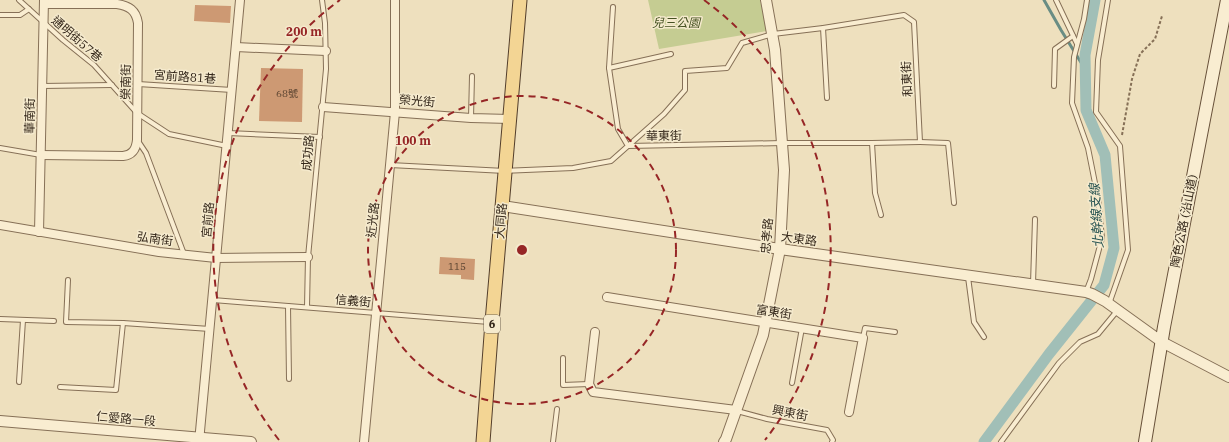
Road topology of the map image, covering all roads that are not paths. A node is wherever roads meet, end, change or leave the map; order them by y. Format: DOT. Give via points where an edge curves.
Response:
graph roads {
  1 [pos="18,0"];
  2 [pos="240,0"];
  3 [pos="322,0"];
  4 [pos="395,0"];
  5 [pos="520,0"];
  6 [pos="766,0"];
  7 [pos="1056,0"];
  8 [pos="1087,0"];
  9 [pos="1108,0"];
  10 [pos="1227,0"];
  11 [pos="44,2"];
  12 [pos="613,7"];
  13 [pos="28,9"];
  14 [pos="0,15"];
  15 [pos="44,23"];
  16 [pos="823,28"];
  17 [pos="773,34"];
  18 [pos="1072,36"];
  19 [pos="1077,45"];
  20 [pos="236,47"];
  21 [pos="326,51"];
  22 [pos="671,54"];
  23 [pos="609,68"];
  24 [pos="472,76"];
  25 [pos="138,84"];
  26 [pos="112,85"];
  27 [pos="42,86"];
  28 [pos="1054,86"];
  29 [pos="232,90"];
  30 [pos="827,98"];
  31 [pos="323,107"];
  32 [pos="137,112"];
  33 [pos="395,112"];
  34 [pos="470,118"];
  35 [pos="510,119"];
  36 [pos="228,133"];
  37 [pos="320,137"];
  38 [pos="137,140"];
  39 [pos="920,142"];
  40 [pos="782,143"];
  41 [pos="872,143"];
  42 [pos="227,146"];
  43 [pos="628,146"];
  44 [pos="0,148"];
  45 [pos="41,156"];
  46 [pos="390,165"];
  47 [pos="505,171"];
  48 [pos="954,203"];
  49 [pos="502,206"];
  50 [pos="881,215"];
  51 [pos="1035,219"];
  52 [pos="0,225"];
  53 [pos="39,232"];
  54 [pos="780,249"];
  55 [pos="184,255"];
  56 [pos="308,257"];
  57 [pos="216,258"];
  58 [pos="968,276"];
  59 [pos="68,280"];
  60 [pos="1033,284"];
  61 [pos="1089,293"];
  62 [pos="607,297"];
  63 [pos="213,300"];
  64 [pos="288,306"];
  65 [pos="307,307"];
  66 [pos="1113,308"];
  67 [pos="376,313"];
  68 [pos="0,319"];
  69 [pos="23,320"];
  70 [pos="54,321"];
  71 [pos="492,322"];
  72 [pos="766,322"];
  73 [pos="123,323"];
  74 [pos="802,328"];
  75 [pos="210,329"];
  76 [pos="595,332"];
  77 [pos="895,332"];
  78 [pos="984,337"];
  79 [pos="863,338"];
  80 [pos="1162,342"];
  81 [pos="563,358"];
  82 [pos="1229,377"];
  83 [pos="289,379"];
  84 [pos="20,382"];
  85 [pos="792,383"];
  86 [pos="589,384"];
  87 [pos="60,387"];
  88 [pos="557,409"];
  89 [pos="736,410"];
  90 [pos="849,412"];
  91 [pos="0,421"];
  92 [pos="199,440"];
  93 [pos="251,442"];
  94 [pos="364,442"];
  95 [pos="483,442"];
  96 [pos="553,442"];
  97 [pos="724,442"];
  98 [pos="832,442"];
  99 [pos="1001,442"];
  100 [pos="1145,442"];
  1 -- 13 [label="lane, 通明街57巷"];
  2 -- 20 [label="street, 宮前路"];
  3 -- 21 [label="lane, 成功路"];
  4 -- 33 [label="street, 近光路"];
  5 -- 35 [label="main road, 大同路 / 6"];
  6 -- 17 [label="street, 忠孝路"];
  7 -- 18 [label="lane"];
  8 -- 19 [label="lane"];
  9 -- 66 [label="lane" via="1098,60 1096,112 1120,146 1128,250"];
  10 -- 80 [label="main road, 陶色公路 (沿山道)"];
  11 -- 15 [label="street, 華南街"];
  11 -- 25 [label="street, 榮南街" via="117,4 134,11 138,22"];
  12 -- 23 [label="lane"];
  13 -- 14 [label="lane" via="20,15"];
  13 -- 15 [label="lane, 通明街57巷"];
  15 -- 26 [label="lane, 通明街57巷" via="94,65"];
  15 -- 27 [label="street, 華南街"];
  16 -- 17 [label="lane, 和東街"];
  16 -- 30 [label="lane"];
  16 -- 39 [label="lane, 和東街" via="904,15 914,22"];
  17 -- 40 [label="street, 忠孝路"];
  17 -- 43 [label="lane, 和東街" via="742,43 728,68 685,71 685,90 664,114"];
  18 -- 19 [label="lane"];
  18 -- 28 [label="lane" via="1055,49"];
  19 -- 61 [label="lane" via="1072,104 1088,148 1098,198 1102,238"];
  20 -- 21 [label="street"];
  20 -- 29 [label="street, 宮前路"];
  21 -- 31 [label="lane, 成功路"];
  22 -- 23 [label="lane"];
  23 -- 43 [label="lane" via="618,129"];
  24 -- 34 [label="lane"];
  25 -- 29 [label="lane, 宮前路81巷"];
  25 -- 32 [label="street, 榮南街"];
  26 -- 27 [label="lane"];
  26 -- 32 [label="lane, 通明街57巷"];
  27 -- 45 [label="street, 華南街"];
  29 -- 36 [label="street, 宮前路"];
  31 -- 33 [label="street, 榮光街"];
  31 -- 37 [label="lane, 成功路"];
  32 -- 38 [label="street, 榮南街"];
  32 -- 42 [label="lane, 通明街57巷" via="169,134"];
  33 -- 34 [label="street, 榮光街"];
  33 -- 46 [label="street, 近光路"];
  34 -- 35 [label="street, 榮光街"];
  35 -- 47 [label="main road, 大同路 / 6"];
  36 -- 37 [label="lane"];
  36 -- 42 [label="street, 宮前路"];
  37 -- 56 [label="lane, 成功路"];
  38 -- 45 [label="street" via="133,152 123,156"];
  38 -- 55 [label="lane" via="146,153"];
  39 -- 41 [label="lane"];
  39 -- 48 [label="lane" via="948,143"];
  40 -- 41 [label="lane"];
  40 -- 43 [label="lane, 華東街"];
  40 -- 54 [label="street, 忠孝路" via="784,170"];
  41 -- 50 [label="lane" via="875,193"];
  42 -- 57 [label="street, 宮前路"];
  43 -- 47 [label="lane" via="611,161 573,168"];
  44 -- 45 [label="lane"];
  45 -- 53 [label="street, 華南街"];
  46 -- 47 [label="lane"];
  46 -- 67 [label="street, 近光路"];
  47 -- 49 [label="main road, 大同路 / 6"];
  49 -- 54 [label="street, 大東路"];
  49 -- 71 [label="main road, 大同路 / 6"];
  51 -- 60 [label="lane"];
  52 -- 53 [label="street, 弘南街"];
  53 -- 55 [label="street, 弘南街"];
  54 -- 58 [label="street, 大東路"];
  54 -- 72 [label="street, 忠孝路"];
  55 -- 57 [label="street, 弘南街"];
  56 -- 57 [label="street, 弘南街"];
  56 -- 65 [label="lane, 成功路"];
  57 -- 63 [label="street, 宮前路"];
  58 -- 60 [label="street, 大東路"];
  58 -- 78 [label="lane" via="974,322"];
  59 -- 73 [label="lane" via="66,322"];
  60 -- 61 [label="street, 大東路"];
  61 -- 66 [label="street"];
  62 -- 72 [label="street, 富東街"];
  63 -- 64 [label="lane, 信義街"];
  63 -- 75 [label="street, 宮前路"];
  64 -- 65 [label="lane, 信義街"];
  64 -- 83 [label="lane"];
  65 -- 67 [label="lane, 信義街"];
  66 -- 80 [label="street"];
  66 -- 99 [label="lane" via="1098,334 1080,342 1059,362"];
  67 -- 71 [label="lane, 信義街"];
  67 -- 94 [label="street, 近光路"];
  68 -- 69 [label="lane"];
  69 -- 70 [label="lane"];
  69 -- 84 [label="lane"];
  71 -- 95 [label="main road, 大同路 / 6"];
  72 -- 74 [label="street, 富東街"];
  72 -- 89 [label="street, 忠孝路"];
  73 -- 75 [label="lane"];
  73 -- 87 [label="lane" via="116,390"];
  74 -- 79 [label="street, 富東街"];
  74 -- 85 [label="lane"];
  75 -- 92 [label="street, 宮前路"];
  76 -- 86 [label="street"];
  77 -- 79 [label="lane" via="865,328"];
  79 -- 90 [label="street"];
  80 -- 82 [label="street"];
  80 -- 100 [label="main road, 陶色公路 (沿山道)"];
  81 -- 86 [label="lane" via="563,385"];
  86 -- 89 [label="street" via="593,392"];
  88 -- 96 [label="lane"];
  89 -- 97 [label="street, 忠孝路"];
  89 -- 98 [label="lane, 興東街" via="767,419 827,430"];
  91 -- 92 [label="street, 仁愛路一段"];
  92 -- 93 [label="street, 仁愛路一段"];
}
